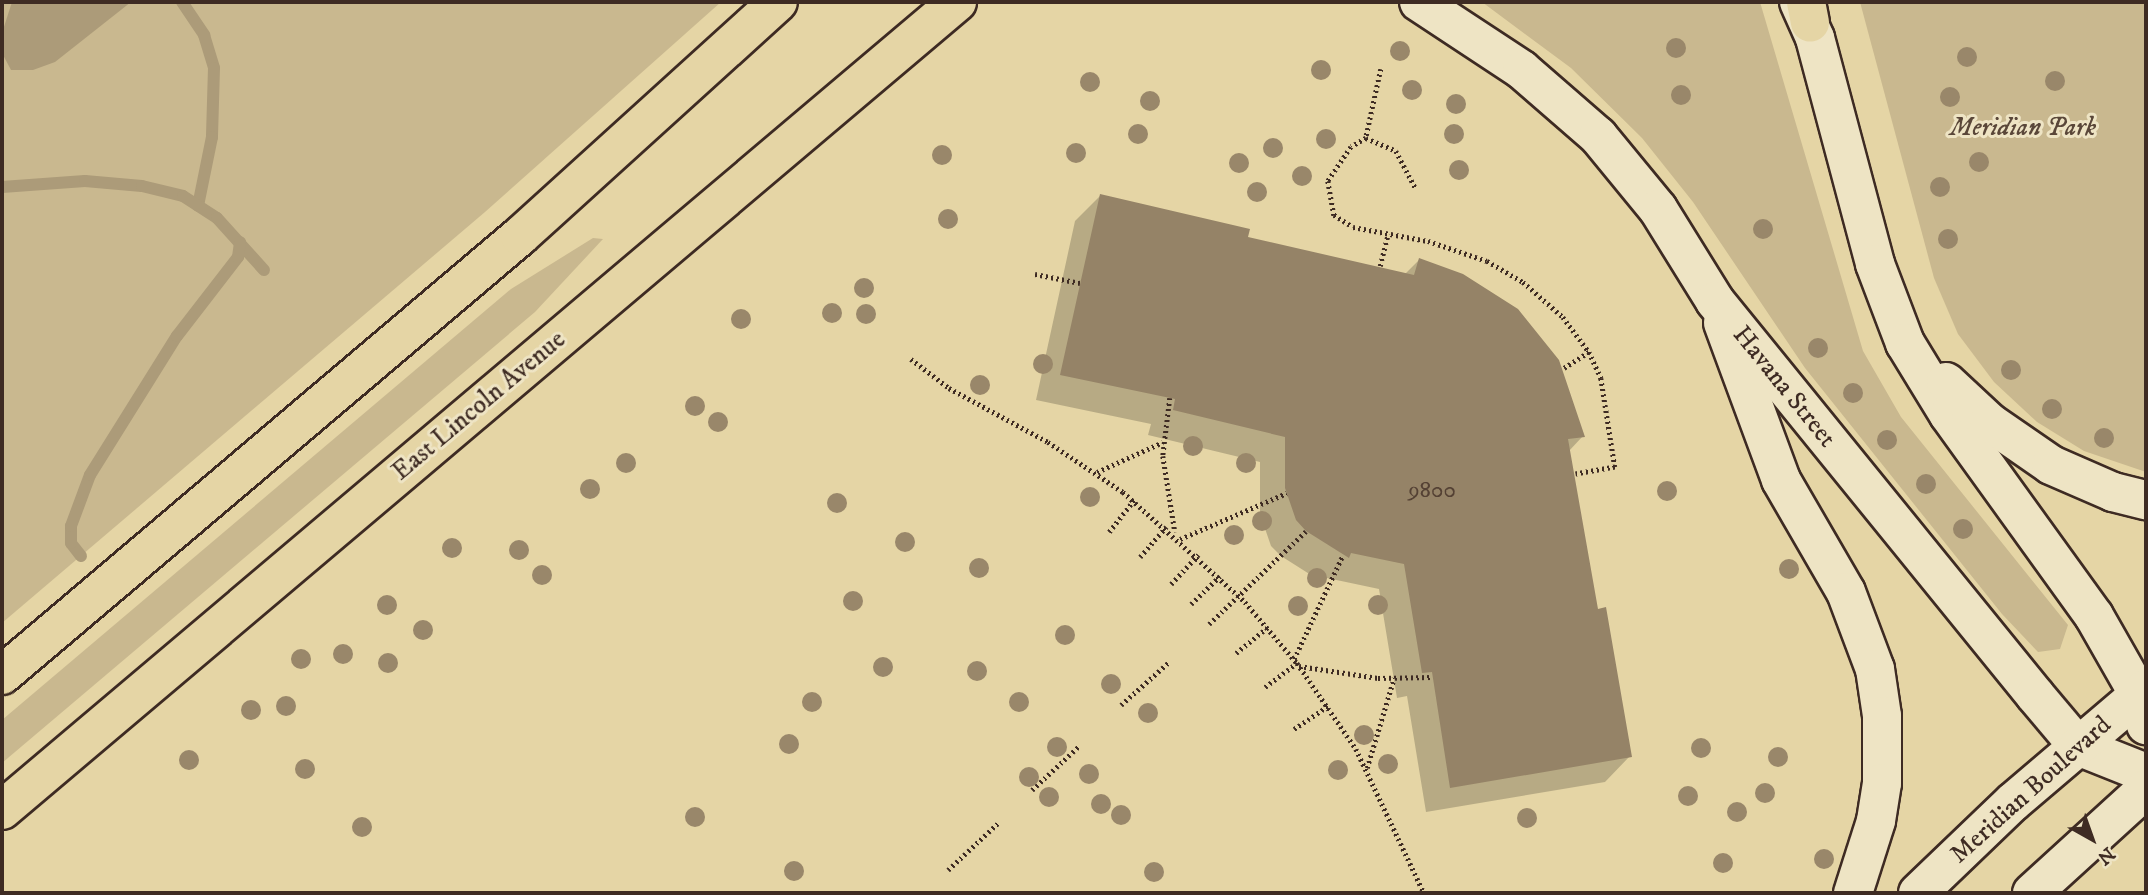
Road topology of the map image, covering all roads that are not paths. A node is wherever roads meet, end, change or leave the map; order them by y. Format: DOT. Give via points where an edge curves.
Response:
graph roads {
  1 [pos="778,2"];
  2 [pos="957,2"];
  3 [pos="1419,2"];
  4 [pos="1805,9"];
  5 [pos="1715,301"];
  6 [pos="1905,343"];
  7 [pos="2146,500"];
  8 [pos="2,675"];
  9 [pos="2144,703"];
  10 [pos="2078,746"];
  11 [pos="2146,773"];
  12 [pos="2146,789"];
  13 [pos="2,810"];
  14 [pos="1853,893"];
  15 [pos="1918,893"];
  16 [pos="2032,893"];
  1 -- 8 [label="main road" via="520,236"];
  2 -- 13 [label="main road, East Lincoln Avenue"];
  3 -- 5 [label="main road, Havana Street" via="1522,70 1598,136 1658,209"];
  4 -- 6 [label="main road" via="1866,233"];
  5 -- 10 [label="main road, Havana Street"];
  5 -- 14 [label="main road" via="1766,446 1798,514 1846,592 1875,669 1882,716 1882,783 1876,821"];
  6 -- 7 [label="main road" via="1989,422 2030,451 2071,475"];
  6 -- 9 [label="main road" via="1949,415 2094,616"];
  9 -- 10 [label="main road, Meridian Boulevard"];
  10 -- 11 [label="main road, Havana Street"];
  10 -- 15 [label="main road, Meridian Boulevard"];
  12 -- 16 [label="main road"];
}
